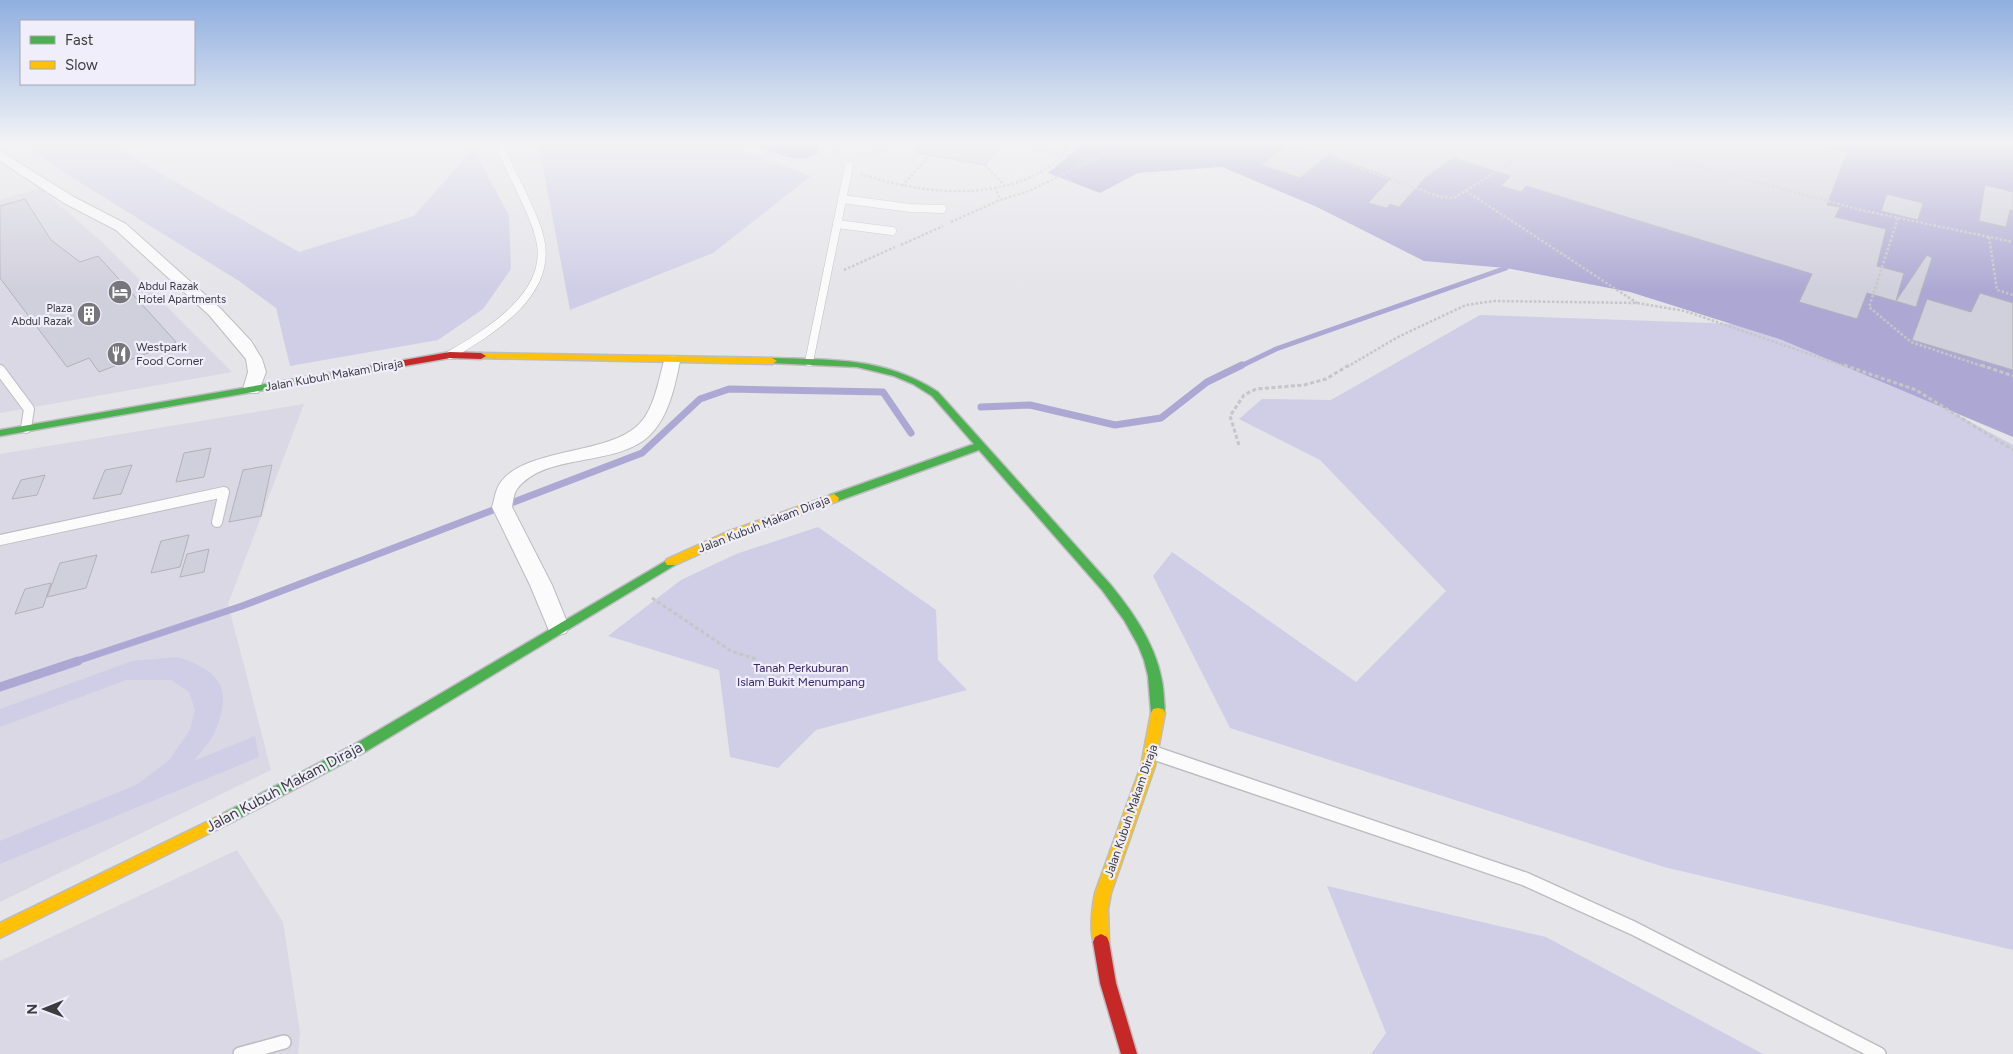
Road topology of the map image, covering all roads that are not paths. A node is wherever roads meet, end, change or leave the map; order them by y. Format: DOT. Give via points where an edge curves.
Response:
graph roads {
  1 [pos="57,192"];
  2 [pos="520,192"];
  3 [pos="843,192"];
  4 [pos="842,199"];
  5 [pos="942,209"];
  6 [pos="837,224"];
  7 [pos="892,231"];
  8 [pos="450,355"];
  9 [pos="672,361"];
  10 [pos="809,362"];
  11 [pos="0,370"];
  12 [pos="252,389"];
  13 [pos="26,428"];
  14 [pos="0,432"];
  15 [pos="980,446"];
  16 [pos="217,522"];
  17 [pos="0,540"];
  18 [pos="558,627"];
  19 [pos="1153,753"];
  20 [pos="0,931"];
  21 [pos="284,1042"];
  22 [pos="240,1054"];
  23 [pos="1129,1054"];
  24 [pos="1880,1054"];
  1 -- 12 [label="street" via="121,227 215,312 254,359 258,372"];
  2 -- 8 [label="lane" via="540,237 542,255 535,278 523,301 498,326"];
  3 -- 4 [label="lane"];
  4 -- 5 [label="lane"];
  4 -- 6 [label="lane"];
  6 -- 7 [label="lane"];
  6 -- 10 [label="lane"];
  8 -- 9 [label="street, Jalan Kubuh Makam Diraja"];
  8 -- 12 [label="street, Jalan Kubuh Makam Diraja"];
  9 -- 10 [label="street, Jalan Kubuh Makam Diraja"];
  9 -- 18 [label="street" via="665,392 643,432 629,443 610,450 534,467 520,474 502,496 502,508 541,585"];
  10 -- 15 [label="street, Jalan Kubuh Makam Diraja" via="877,365 918,380 936,394"];
  11 -- 13 [label="lane" via="29,409"];
  12 -- 13 [label="street, Jalan Kubuh Makam Diraja"];
  13 -- 14 [label="street, Jalan Kubuh Makam Diraja"];
  15 -- 18 [label="street, Jalan Kubuh Makam Diraja" via="693,551"];
  15 -- 19 [label="street, Jalan Kubuh Makam Diraja" via="1106,586 1144,640 1156,676 1159,716"];
  16 -- 17 [label="lane" via="224,492"];
  18 -- 20 [label="street, Jalan Kubuh Makam Diraja" via="360,748"];
  19 -- 23 [label="street, Jalan Kubuh Makam Diraja" via="1100,908 1103,949 1112,996"];
  19 -- 24 [label="lane" via="1525,879 1633,928"];
  21 -- 22 [label="lane"];
}
